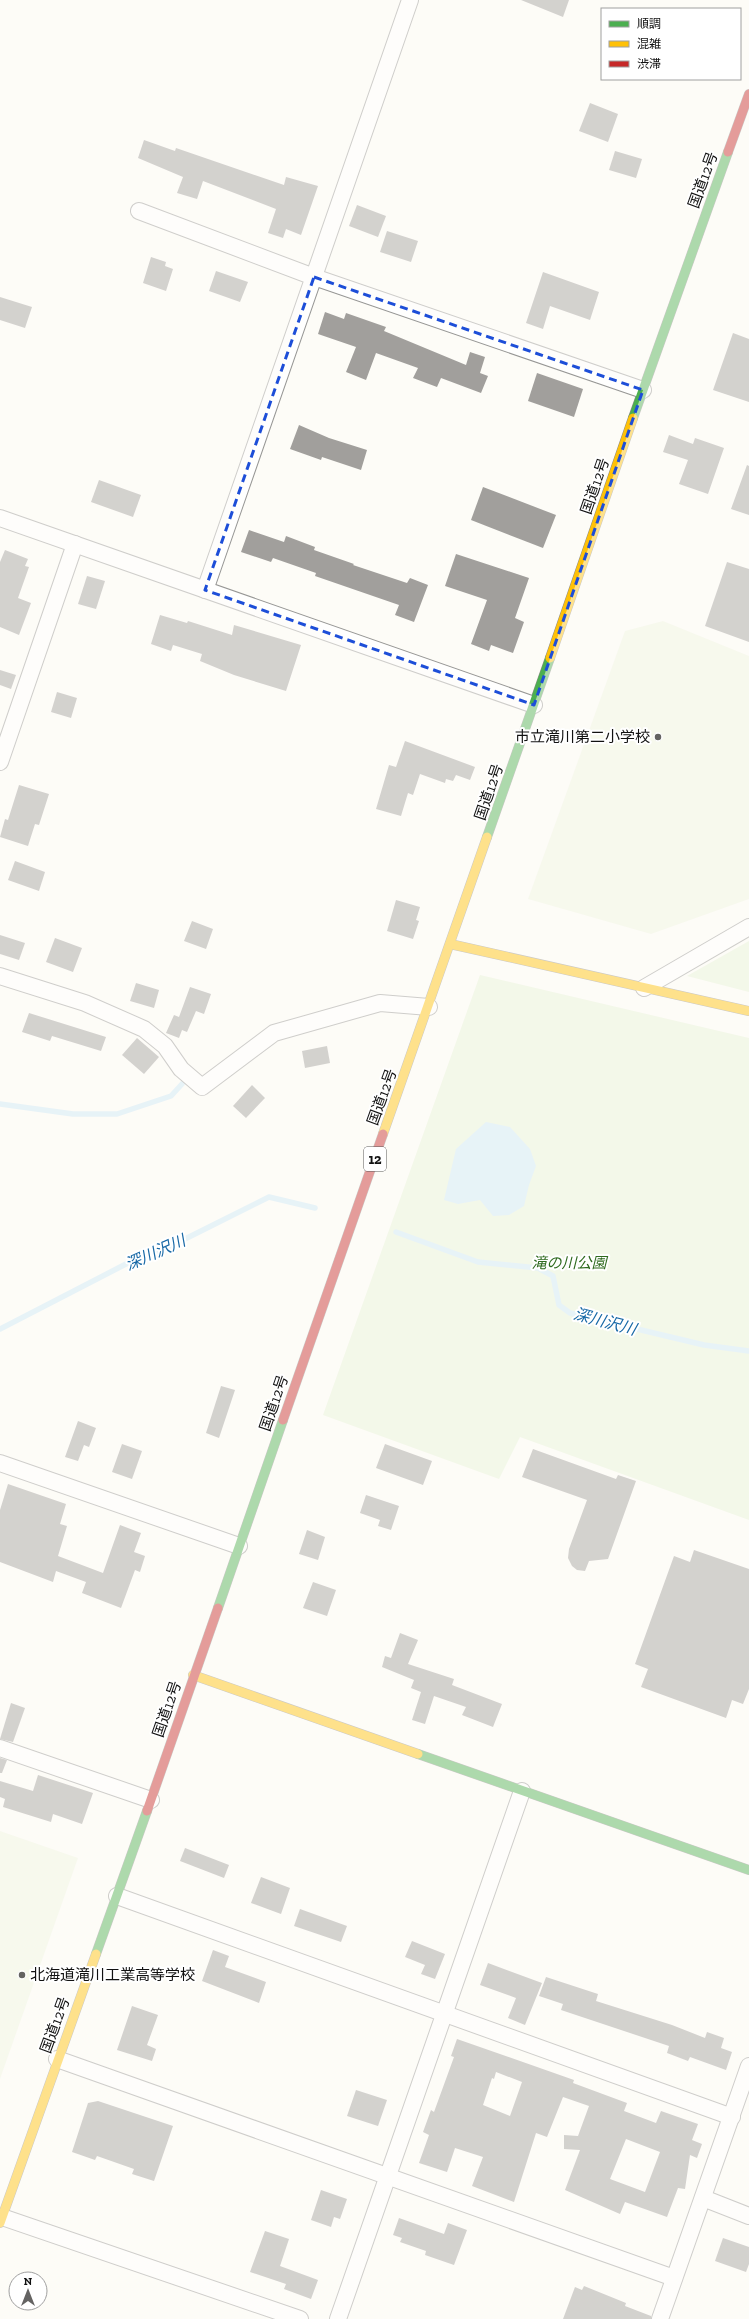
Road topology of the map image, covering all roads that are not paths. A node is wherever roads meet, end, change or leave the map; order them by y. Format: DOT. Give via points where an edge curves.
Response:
graph roads {
  1 [pos="410,0"];
  2 [pos="749,94"];
  3 [pos="139,211"];
  4 [pos="314,277"];
  5 [pos="643,390"];
  6 [pos="0,518"];
  7 [pos="75,544"];
  8 [pos="205,590"];
  9 [pos="534,705"];
  10 [pos="0,762"];
  11 [pos="749,927"];
  12 [pos="450,944"];
  13 [pos="0,976"];
  14 [pos="644,988"];
  15 [pos="429,1007"];
  16 [pos="749,1011"];
  17 [pos="0,1463"];
  18 [pos="239,1546"];
  19 [pos="193,1675"];
  20 [pos="0,1748"];
  21 [pos="522,1791"];
  22 [pos="151,1800"];
  23 [pos="749,1870"];
  24 [pos="117,1896"];
  25 [pos="446,2015"];
  26 [pos="57,2059"];
  27 [pos="749,2066"];
  28 [pos="732,2117"];
  29 [pos="387,2176"];
  30 [pos="703,2198"];
  31 [pos="749,2216"];
  32 [pos="1,2220"];
  33 [pos="674,2278"];
  34 [pos="300,2319"];
  35 [pos="338,2319"];
  36 [pos="660,2319"];
  1 -- 4 [label="street"];
  2 -- 5 [label="main road, 国道12号 / 12"];
  3 -- 4 [label="street"];
  4 -- 5 [label="street"];
  4 -- 8 [label="street"];
  5 -- 9 [label="main road, 国道12号 / 12"];
  6 -- 7 [label="street"];
  7 -- 8 [label="street"];
  7 -- 10 [label="street"];
  8 -- 9 [label="street"];
  9 -- 12 [label="main road, 国道12号 / 12"];
  11 -- 14 [label="street"];
  12 -- 14 [label="main road"];
  12 -- 15 [label="main road, 国道12号 / 12"];
  13 -- 15 [label="street" via="85,1003 144,1029 165,1046 181,1069 202,1087 274,1033 380,1004"];
  14 -- 16 [label="main road"];
  15 -- 18 [label="main road, 国道12号 / 12"];
  17 -- 18 [label="street"];
  18 -- 19 [label="main road, 国道12号 / 12"];
  19 -- 21 [label="main road"];
  19 -- 22 [label="main road, 国道12号 / 12"];
  20 -- 22 [label="street"];
  21 -- 23 [label="main road"];
  21 -- 25 [label="street"];
  22 -- 24 [label="main road, 国道12号 / 12"];
  24 -- 25 [label="street"];
  24 -- 26 [label="main road, 国道12号 / 12"];
  25 -- 28 [label="street"];
  25 -- 29 [label="street"];
  26 -- 29 [label="street"];
  26 -- 32 [label="main road, 国道12号 / 12"];
  27 -- 28 [label="street"];
  28 -- 30 [label="street"];
  29 -- 33 [label="street"];
  29 -- 35 [label="street"];
  30 -- 31 [label="street"];
  30 -- 33 [label="street"];
  32 -- 34 [label="street"];
  33 -- 36 [label="street"];
}
